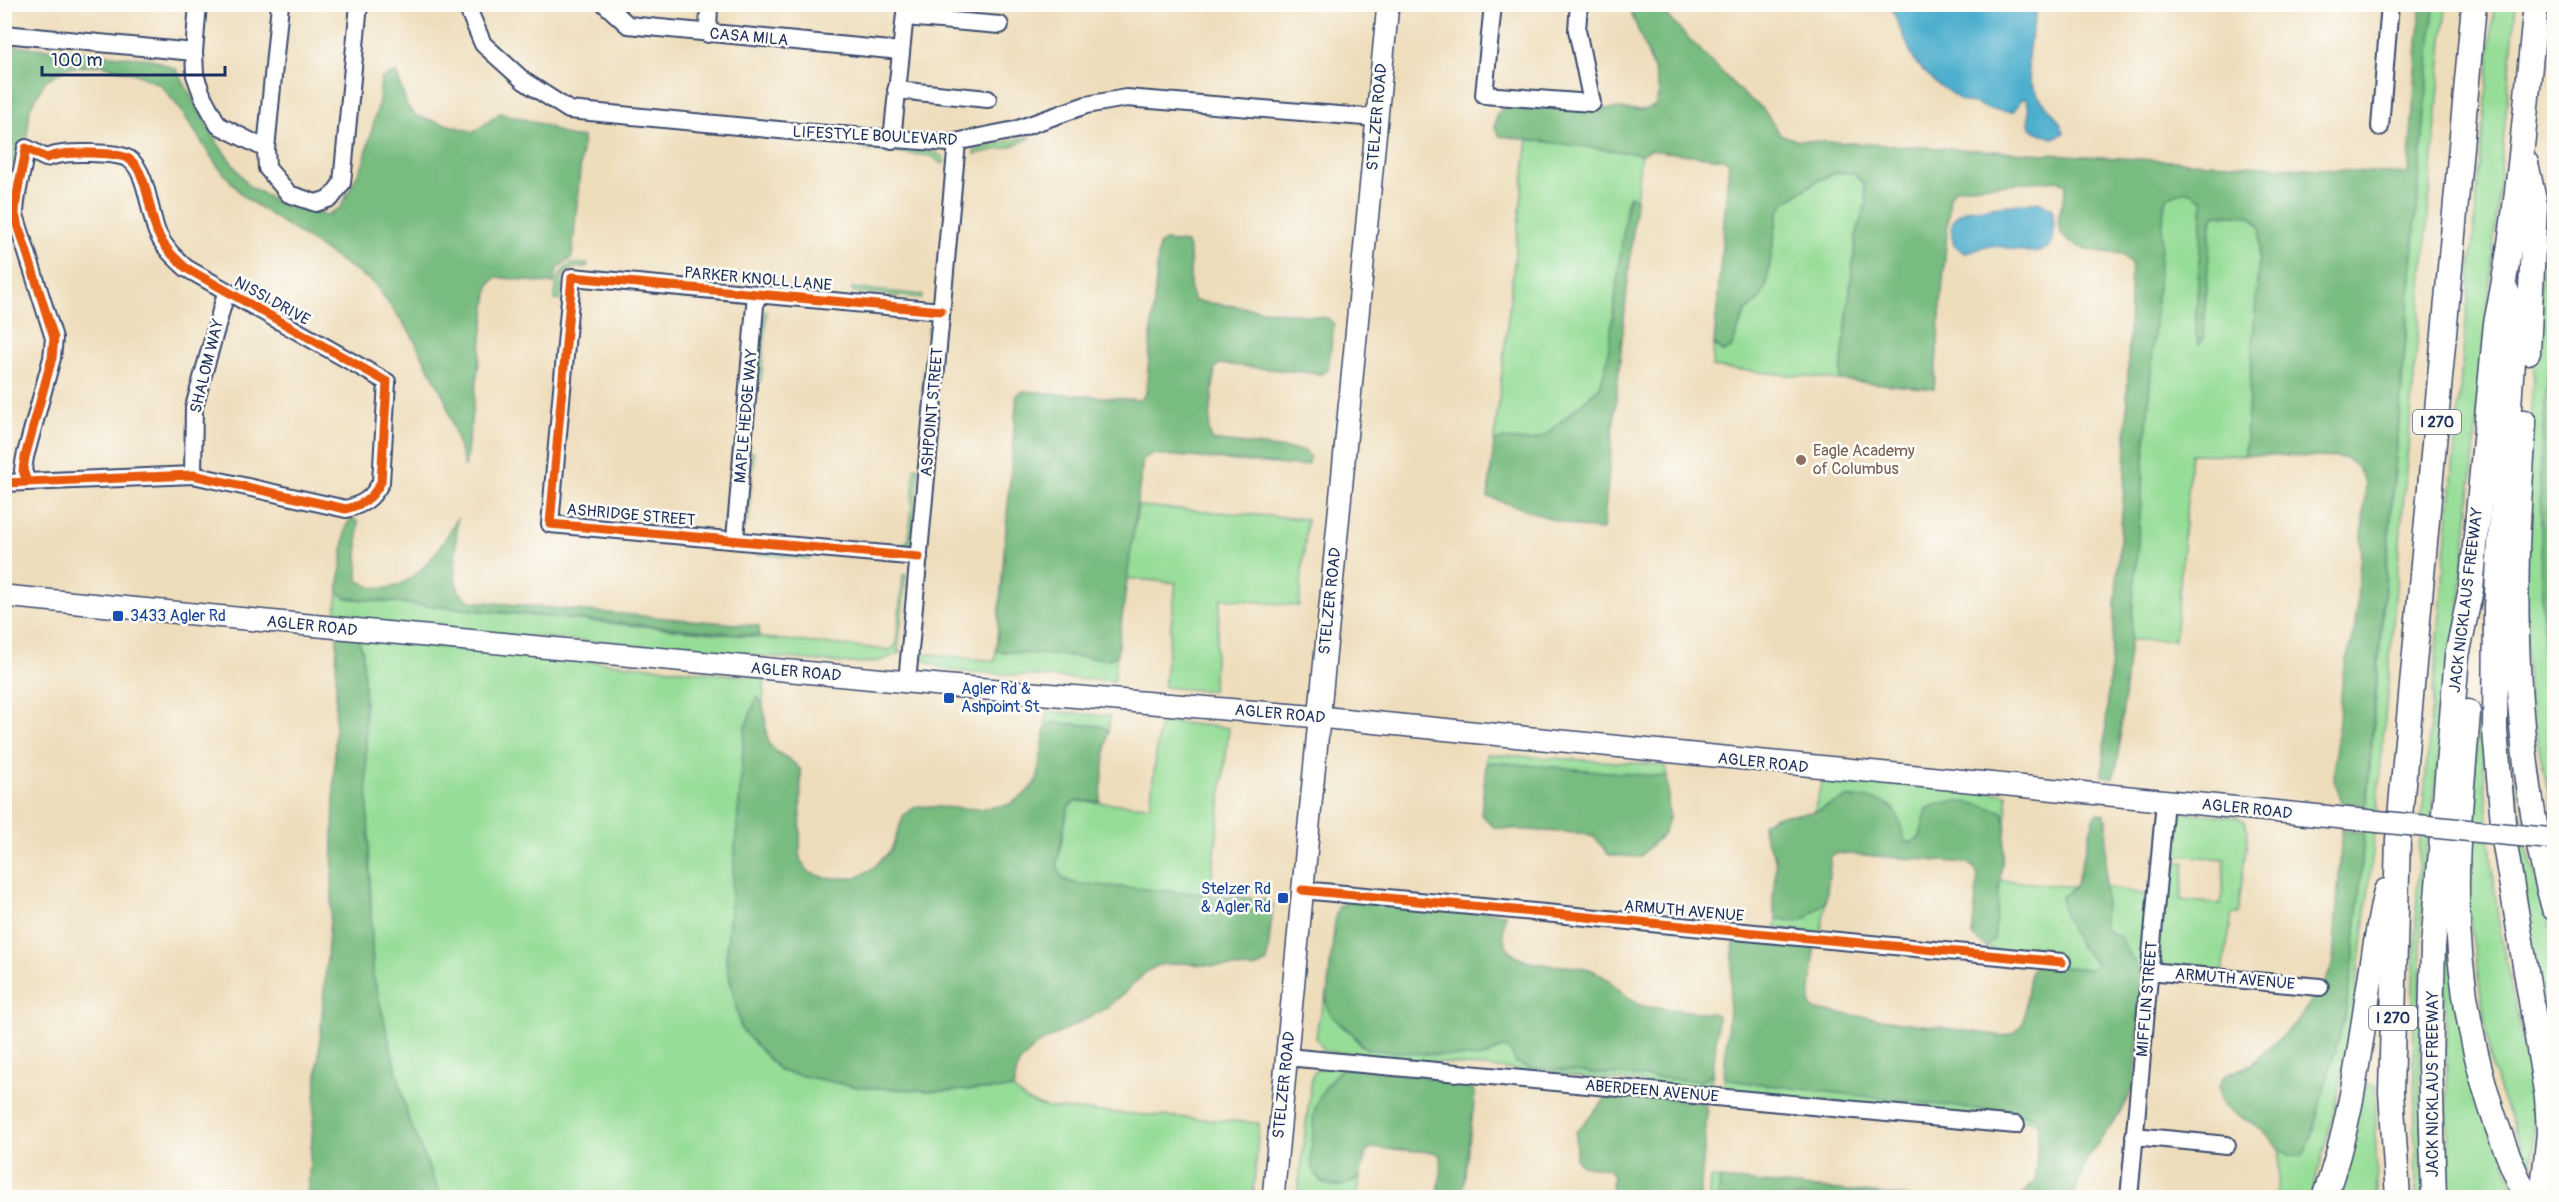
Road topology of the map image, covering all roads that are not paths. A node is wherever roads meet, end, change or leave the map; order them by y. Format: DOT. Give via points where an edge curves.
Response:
graph roads {
  1 [pos="198,4"];
  2 [pos="280,4"];
  3 [pos="359,4"];
  4 [pos="466,4"];
  5 [pos="605,4"];
  6 [pos="709,4"];
  7 [pos="1388,4"];
  8 [pos="1493,4"];
  9 [pos="1579,4"];
  10 [pos="2390,4"];
  11 [pos="2474,4"];
  12 [pos="2536,4"];
  13 [pos="906,11"];
  14 [pos="1000,25"];
  15 [pos="4,34"];
  16 [pos="708,34"];
  17 [pos="901,51"];
  18 [pos="194,52"];
  19 [pos="896,90"];
  20 [pos="988,99"];
  21 [pos="1377,118"];
  22 [pos="2380,127"];
  23 [pos="892,140"];
  24 [pos="957,142"];
  25 [pos="2522,146"];
  26 [pos="266,149"];
  27 [pos="572,277"];
  28 [pos="2505,281"];
  29 [pos="226,293"];
  30 [pos="756,294"];
  31 [pos="941,311"];
  32 [pos="193,475"];
  33 [pos="27,482"];
  34 [pos="4,483"];
  35 [pos="735,539"];
  36 [pos="919,557"];
  37 [pos="2471,589"];
  38 [pos="4,596"];
  39 [pos="907,682"];
  40 [pos="1319,717"];
  41 [pos="2165,801"];
  42 [pos="2534,809"];
  43 [pos="2554,838"];
  44 [pos="2398,839"];
  45 [pos="2554,864"];
  46 [pos="1302,890"];
  47 [pos="2554,909"];
  48 [pos="2062,962"];
  49 [pos="2149,971"];
  50 [pos="2320,987"];
  51 [pos="1287,1057"];
  52 [pos="2016,1125"];
  53 [pos="2134,1136"];
  54 [pos="2227,1145"];
  55 [pos="2530,1194"];
  56 [pos="1273,1197"];
  57 [pos="2129,1197"];
  58 [pos="2324,1197"];
  59 [pos="2398,1197"];
  60 [pos="2434,1197"];
  1 -- 18 [label="street"];
  2 -- 26 [label="street"];
  3 -- 26 [label="street" via="342,183 332,198 316,203 289,194 267,168"];
  4 -- 23 [label="street, LIFESTYLE BOULEVARD" via="483,44 524,81 569,110"];
  5 -- 16 [label="street, CASA MILA" via="628,25"];
  6 -- 16 [label="street"];
  7 -- 21 [label="main road, STELZER ROAD"];
  8 -- 9 [label="street" via="1484,95 1592,103 1577,30"];
  10 -- 22 [label="street"];
  11 -- 44 [label="highway, I 270"];
  12 -- 25 [label="highway, JACK NICKLAUS FREEWAY / I 270"];
  13 -- 14 [label="street"];
  13 -- 17 [label="street"];
  15 -- 18 [label="street"];
  16 -- 17 [label="street, CASA MILA"];
  17 -- 19 [label="street"];
  18 -- 26 [label="street" via="195,75 218,125"];
  19 -- 20 [label="street"];
  19 -- 23 [label="street"];
  21 -- 24 [label="street, LIFESTYLE BOULEVARD" via="1126,98 1086,105 1015,130"];
  21 -- 40 [label="main road, STELZER ROAD"];
  23 -- 24 [label="street, LIFESTYLE BOULEVARD"];
  24 -- 31 [label="street, ASHPOINT STREET"];
  25 -- 28 [label="highway, JACK NICKLAUS FREEWAY / I 270"];
  25 -- 42 [label="highway" via="2535,205 2517,605 2524,742"];
  27 -- 30 [label="street, PARKER KNOLL LANE"];
  27 -- 35 [label="street, ASHRIDGE STREET" via="550,524"];
  28 -- 37 [label="highway, JACK NICKLAUS FREEWAY / I 270" via="2496,323"];
  28 -- 55 [label="highway" via="2514,330 2496,607 2495,731 2505,845 2547,1097 2549,1133"];
  29 -- 32 [label="street, SHALOM WAY" via="194,407"];
  29 -- 32 [label="street, NISSI DRIVE" via="387,382 381,482 374,496 346,509"];
  29 -- 33 [label="street, NISSI DRIVE" via="168,252 157,232 139,170 131,161 119,155 61,152 46,158 26,148 22,180 15,197 15,216 54,338 25,457 23,470"];
  30 -- 31 [label="street, PARKER KNOLL LANE"];
  30 -- 35 [label="street, MAPLE HEDGE WAY"];
  31 -- 36 [label="street, ASHPOINT STREET"];
  32 -- 33 [label="street"];
  33 -- 34 [label="street"];
  35 -- 36 [label="street, ASHRIDGE STREET"];
  36 -- 39 [label="street, ASHPOINT STREET"];
  37 -- 55 [label="highway" via="2473,656 2457,892 2460,963 2482,1078 2498,1130"];
  37 -- 60 [label="highway, JACK NICKLAUS FREEWAY / I 270" via="2457,656 2433,947 2430,1063"];
  38 -- 39 [label="main road, AGLER ROAD"];
  39 -- 40 [label="main road, AGLER ROAD"];
  40 -- 41 [label="main road, AGLER ROAD"];
  40 -- 46 [label="main road, STELZER ROAD"];
  41 -- 43 [label="main road, AGLER ROAD, bridge"];
  41 -- 49 [label="street, MIFFLIN STREET"];
  42 -- 45 [label="highway"];
  42 -- 47 [label="highway"];
  44 -- 58 [label="highway" via="2376,936 2361,1047 2334,1172"];
  44 -- 59 [label="highway, I 270" via="2391,1092"];
  46 -- 48 [label="street, ARMUTH AVENUE"];
  46 -- 51 [label="main road, STELZER ROAD"];
  49 -- 50 [label="street, ARMUTH AVENUE"];
  49 -- 53 [label="street, MIFFLIN STREET"];
  51 -- 52 [label="street, ABERDEEN AVENUE"];
  51 -- 56 [label="main road, STELZER ROAD"];
  53 -- 54 [label="street"];
  53 -- 57 [label="street, MIFFLIN STREET"];
}
